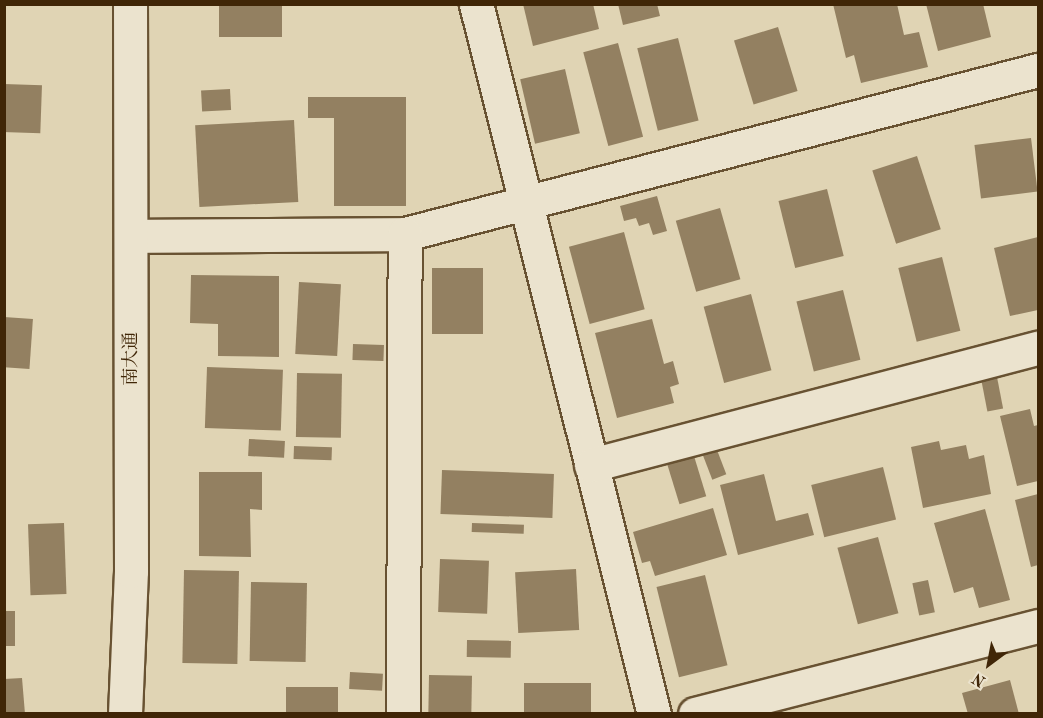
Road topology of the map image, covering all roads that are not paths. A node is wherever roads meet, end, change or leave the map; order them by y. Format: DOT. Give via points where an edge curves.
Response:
graph roads {
  1 [pos="130,4"];
  2 [pos="476,4"];
  3 [pos="1038,70"];
  4 [pos="526,200"];
  5 [pos="405,234"];
  6 [pos="131,236"];
  7 [pos="1038,348"];
  8 [pos="591,465"];
  9 [pos="1038,626"];
  10 [pos="125,714"];
  11 [pos="403,714"];
  12 [pos="654,714"];
  13 [pos="696,714"];
  1 -- 6 [label="street, 南大通"];
  2 -- 4 [label="street"];
  3 -- 4 [label="street"];
  4 -- 5 [label="street"];
  4 -- 8 [label="street"];
  5 -- 6 [label="street"];
  5 -- 11 [label="street"];
  6 -- 10 [label="street, 南大通"];
  7 -- 8 [label="street"];
  8 -- 12 [label="street"];
  9 -- 13 [label="street"];
}
